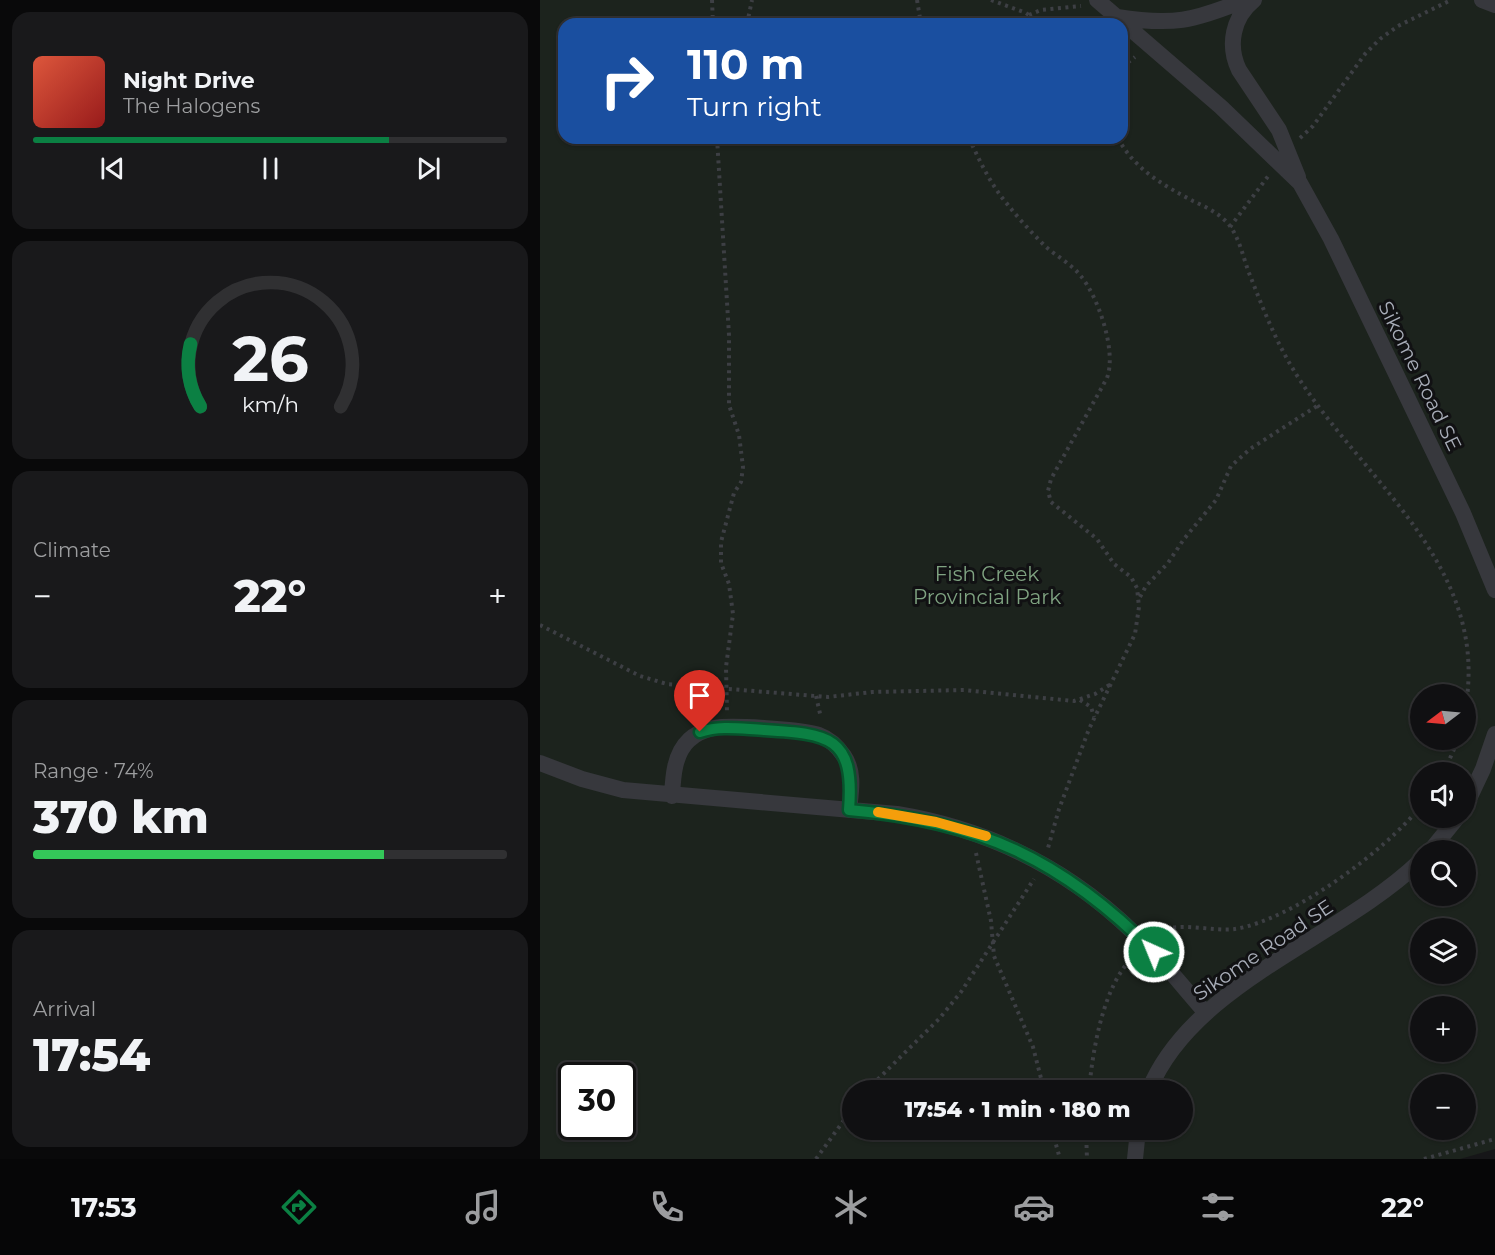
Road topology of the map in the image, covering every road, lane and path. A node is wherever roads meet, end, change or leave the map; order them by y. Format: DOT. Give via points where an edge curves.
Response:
graph roads {
  1 [pos="712,0"];
  2 [pos="752,0"];
  3 [pos="917,0"];
  4 [pos="992,0"];
  5 [pos="1091,0"];
  6 [pos="1096,0"];
  7 [pos="1245,0"];
  8 [pos="1254,0"];
  9 [pos="1451,0"];
  10 [pos="1482,0"];
  11 [pos="1495,5"];
  12 [pos="1029,15"];
  13 [pos="1116,17"];
  14 [pos="713,18"];
  15 [pos="748,18"];
  16 [pos="920,18"];
  17 [pos="1033,18"];
  18 [pos="1123,18"];
  19 [pos="1128,19"];
  20 [pos="1128,28"];
  21 [pos="1296,143"];
  22 [pos="717,144"];
  23 [pos="972,144"];
  24 [pos="1121,144"];
  25 [pos="1269,175"];
  26 [pos="1300,183"];
  27 [pos="1230,227"];
  28 [pos="1317,406"];
  29 [pos="1495,590"];
  30 [pos="1139,601"];
  31 [pos="540,625"];
  32 [pos="1112,684"];
  33 [pos="1467,684"];
  34 [pos="728,688"];
  35 [pos="1080,700"];
  36 [pos="1094,718"];
  37 [pos="726,728"];
  38 [pos="1495,734"];
  39 [pos="540,763"];
  40 [pos="1476,784"];
  41 [pos="672,796"];
  42 [pos="849,810"];
  43 [pos="1410,818"];
  44 [pos="1450,828"];
  45 [pos="975,832"];
  46 [pos="1439,840"];
  47 [pos="1046,853"];
  48 [pos="1410,870"];
  49 [pos="1037,873"];
  50 [pos="1154,936"];
  51 [pos="994,944"];
  52 [pos="1138,952"];
  53 [pos="1206,1013"];
  54 [pos="876,1080"];
  55 [pos="1041,1080"];
  56 [pos="1091,1080"];
  57 [pos="1155,1080"];
  58 [pos="842,1123"];
  59 [pos="1495,1139"];
  60 [pos="1055,1140"];
  61 [pos="1087,1140"];
  62 [pos="1137,1140"];
  63 [pos="816,1159"];
  64 [pos="1060,1159"];
  65 [pos="1088,1159"];
  66 [pos="1135,1159"];
  67 [pos="1424,1159"];
  1 -- 14 [label="path"];
  2 -- 15 [label="path"];
  3 -- 16 [label="path"];
  4 -- 12 [label="path"];
  5 -- 12 [label="path" via="1078,7 1041,10"];
  6 -- 13 [label="street, Sikome Road SE"];
  7 -- 19 [label="street" via="1183,21 1158,23"];
  8 -- 26 [label="street, Sikome Road SE" via="1235,26 1235,59 1279,130"];
  9 -- 21 [label="path" via="1380,39"];
  10 -- 11 [label="street"];
  12 -- 17 [label="path"];
  13 -- 18 [label="street"];
  20 -- 26 [label="street, Sikome Road SE"];
  22 -- 34 [label="path" via="729,405 738,430 743,467 721,542 721,563 733,614 726,667"];
  23 -- 30 [label="path" via="1006,203 1084,281 1110,344 1107,378 1051,478 1048,495 1054,507 1097,539 1114,564 1131,577"];
  24 -- 27 [label="path" via="1141,169 1214,212"];
  25 -- 27 [label="path"];
  26 -- 29 [label="street, Sikome Road SE" via="1463,513"];
  27 -- 28 [label="path" via="1286,356"];
  28 -- 30 [label="path" via="1250,449 1231,466 1216,500 1146,586"];
  28 -- 33 [label="path" via="1396,501 1434,555 1463,632"];
  30 -- 32 [label="path" via="1138,625"];
  31 -- 34 [label="path" via="647,679"];
  32 -- 35 [label="path"];
  32 -- 36 [label="path"];
  34 -- 35 [label="path" via="828,697 964,690"];
  34 -- 37 [label="path"];
  35 -- 36 [label="path" via="1091,707"];
  36 -- 47 [label="path"];
  37 -- 41 [label="street" via="700,732 684,746 675,768"];
  37 -- 42 [label="street" via="812,733 830,740 849,767"];
  38 -- 40 [label="street"];
  39 -- 41 [label="street" via="608,786"];
  41 -- 42 [label="street"];
  42 -- 45 [label="street" via="925,819"];
  43 -- 50 [label="path" via="1357,865 1277,915 1238,928 1170,928"];
  44 -- 46 [label="street"];
  45 -- 51 [label="path"];
  45 -- 53 [label="street" via="1028,855 1088,893 1134,932"];
  48 -- 53 [label="street, Sikome Road SE" via="1381,895"];
  49 -- 51 [label="path"];
  51 -- 54 [label="path" via="939,1019"];
  51 -- 55 [label="path" via="999,970 1033,1047"];
  52 -- 56 [label="path" via="1110,992"];
  53 -- 57 [label="street, Sikome Road SE" via="1172,1050"];
  58 -- 63 [label="path"];
  59 -- 67 [label="path"];
  60 -- 64 [label="path"];
  61 -- 65 [label="path"];
  62 -- 66 [label="street"];
}
